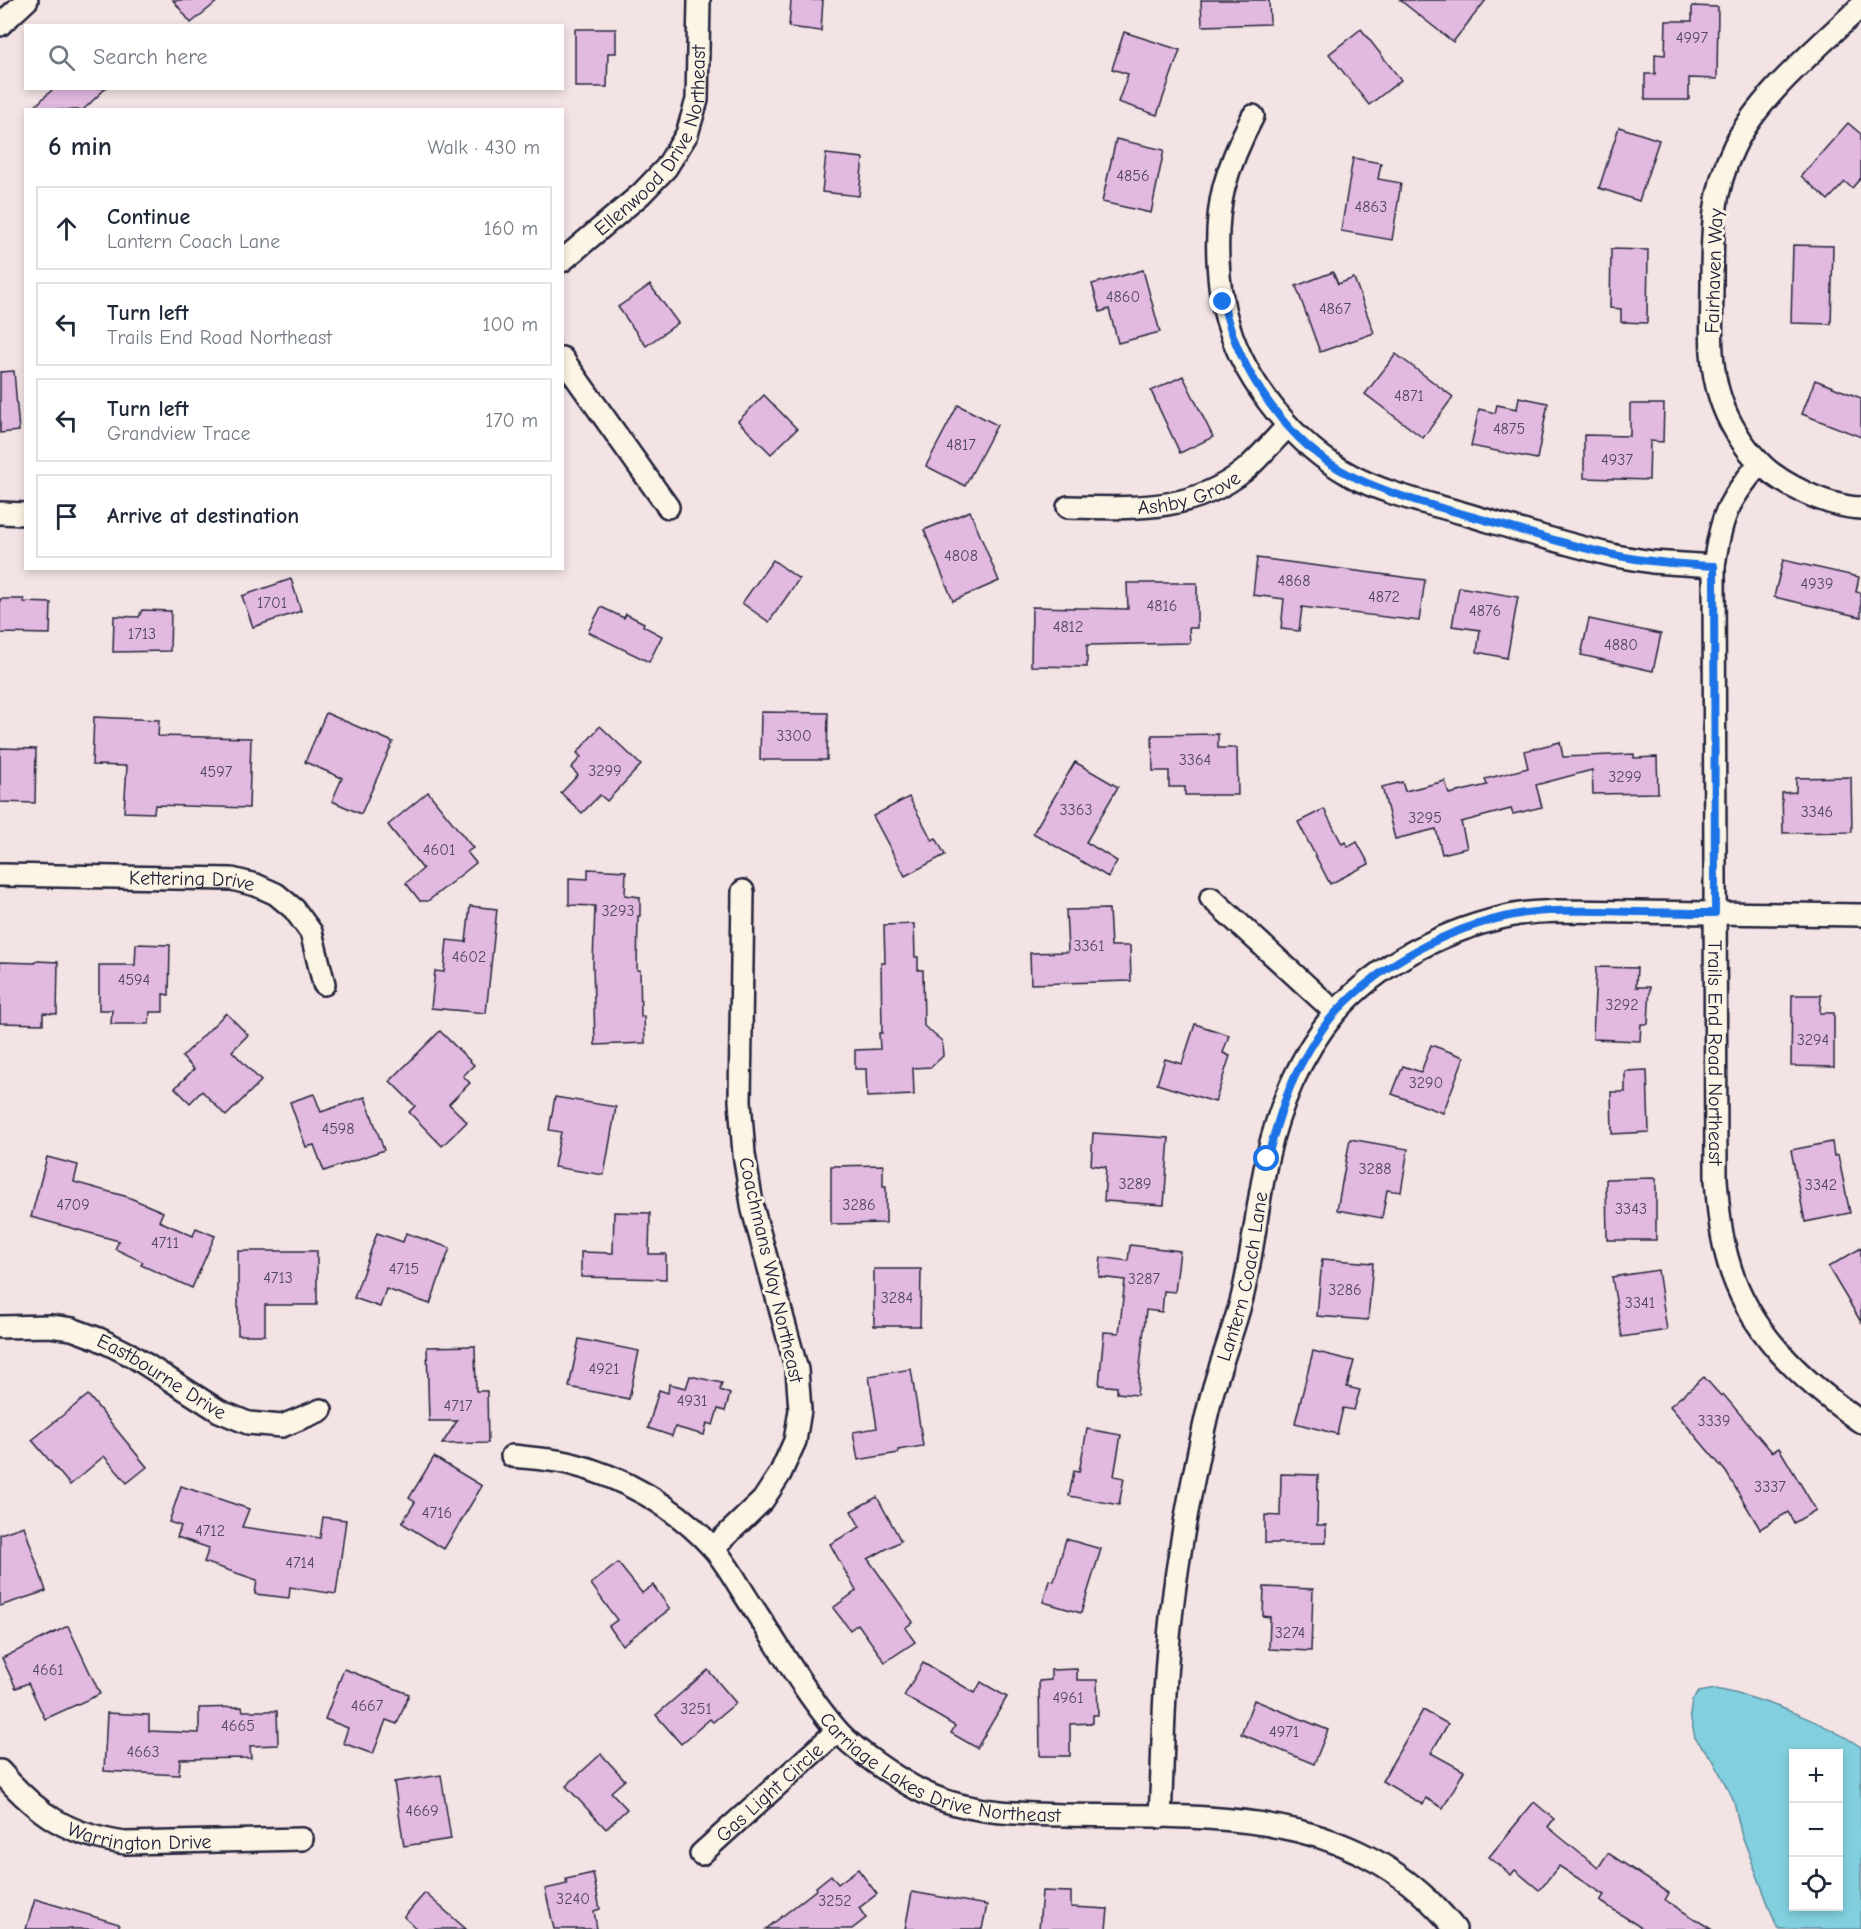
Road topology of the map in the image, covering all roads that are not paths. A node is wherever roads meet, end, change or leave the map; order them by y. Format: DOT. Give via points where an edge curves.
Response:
graph roads {
  1 [pos="27,0"];
  2 [pos="699,0"];
  3 [pos="1861,6"];
  4 [pos="0,24"];
  5 [pos="1253,116"];
  6 [pos="564,259"];
  7 [pos="564,361"];
  8 [pos="1287,427"];
  9 [pos="1760,463"];
  10 [pos="668,507"];
  11 [pos="1068,507"];
  12 [pos="1861,508"];
  13 [pos="0,513"];
  14 [pos="24,514"];
  15 [pos="1714,566"];
  16 [pos="0,874"];
  17 [pos="743,891"];
  18 [pos="1211,898"];
  19 [pos="1715,913"];
  20 [pos="1861,915"];
  21 [pos="324,984"];
  22 [pos="1335,1012"];
  23 [pos="0,1327"];
  24 [pos="321,1410"];
  25 [pos="1861,1422"];
  26 [pos="512,1456"];
  27 [pos="713,1548"];
  28 [pos="837,1731"];
  29 [pos="0,1771"];
  30 [pos="1160,1817"];
  31 [pos="302,1839"];
  32 [pos="701,1854"];
  33 [pos="1455,1929"];
  1 -- 4 [label="street"];
  2 -- 6 [label="street, Ellenwood Drive Northeast" via="697,100 687,134 650,186"];
  3 -- 9 [label="street, Fairhaven Way" via="1755,113 1735,144 1721,177 1712,226 1712,354 1719,396 1736,432"];
  5 -- 8 [label="street" via="1235,151 1224,190 1219,231 1220,275 1229,327 1242,357"];
  7 -- 10 [label="street"];
  8 -- 11 [label="street, Ashby Grove" via="1245,470 1202,496 1168,505"];
  8 -- 15 [label="street" via="1350,475 1392,493 1616,556"];
  9 -- 12 [label="street, Fairhaven Way" via="1786,483 1820,499"];
  9 -- 15 [label="street, Trails End Road Northeast" via="1727,507"];
  13 -- 14 [label="street"];
  15 -- 19 [label="street, Trails End Road Northeast"];
  16 -- 21 [label="street, Kettering Drive" via="232,879 256,885 276,894 294,909 311,932"];
  17 -- 27 [label="street, Coachmans Way Northeast" via="740,1101 744,1154 753,1210 797,1370 801,1410 795,1441 774,1483 763,1500"];
  18 -- 22 [label="street"];
  19 -- 20 [label="street, Lantern Coach Lane"];
  19 -- 22 [label="street, Lantern Coach Lane" via="1557,911 1516,914 1476,924 1399,959"];
  19 -- 25 [label="street, Trails End Road Northeast" via="1716,1179 1727,1258 1740,1294 1781,1356 1805,1380"];
  22 -- 30 [label="street, Lantern Coach Lane" via="1299,1069 1284,1103 1267,1159 1242,1299 1214,1388 1197,1460 1174,1589"];
  23 -- 24 [label="street, Eastbourne Drive" via="72,1329 99,1339 219,1411 248,1423 282,1426"];
  26 -- 27 [label="street, Carriage Lakes Drive Northeast" via="566,1463 621,1482 652,1498"];
  27 -- 28 [label="street, Carriage Lakes Drive Northeast"];
  28 -- 30 [label="street, Carriage Lakes Drive Northeast" via="917,1789 972,1808 1012,1814"];
  28 -- 32 [label="street, Gas Light Circle"];
  29 -- 31 [label="street, Warrington Drive" via="27,1801 50,1818 99,1839 125,1843"];
  30 -- 33 [label="street, Carriage Lakes Drive Northeast" via="1242,1820 1323,1837 1384,1866 1440,1910"];
}
